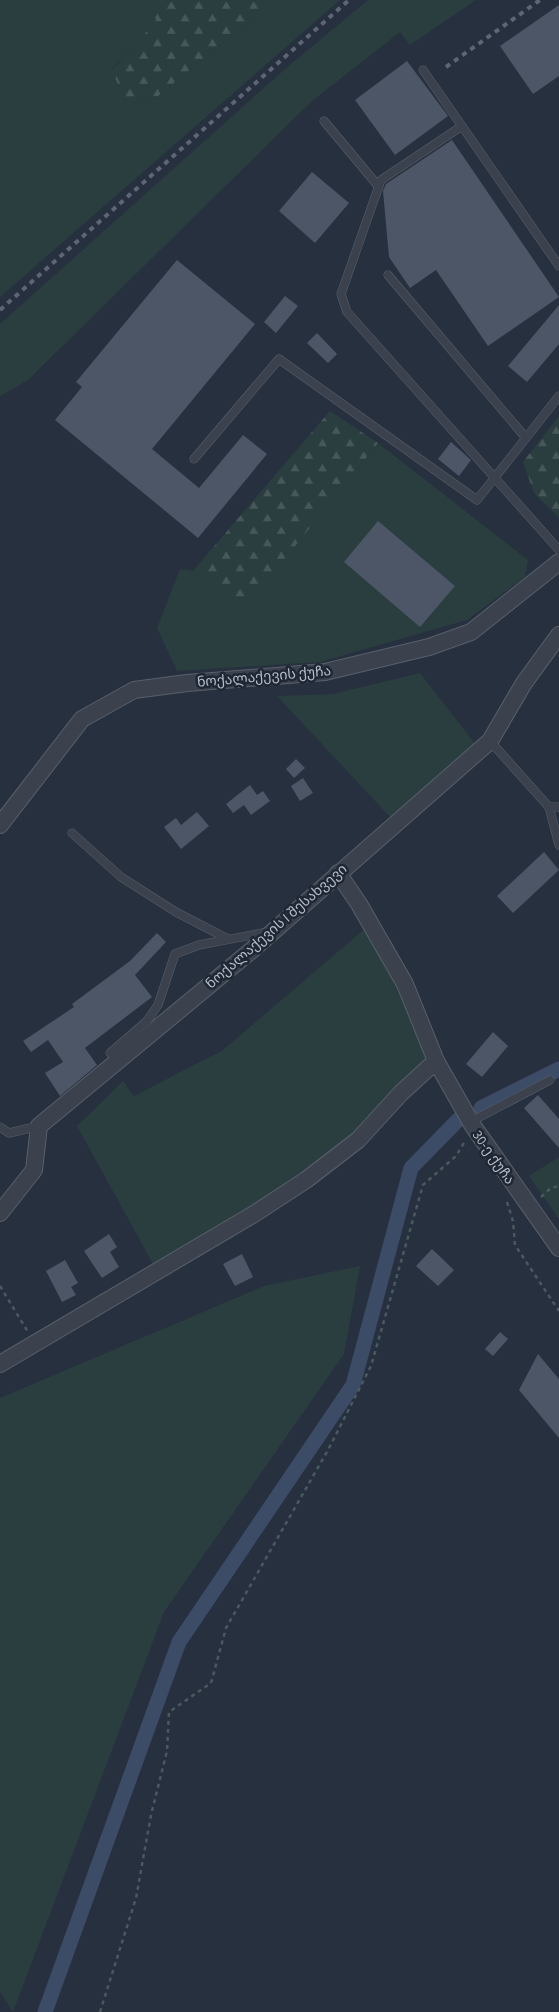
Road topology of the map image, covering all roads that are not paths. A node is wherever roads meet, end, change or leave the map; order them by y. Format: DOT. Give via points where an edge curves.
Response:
graph roads {
  1 [pos="423,70"];
  2 [pos="324,121"];
  3 [pos="462,126"];
  4 [pos="378,187"];
  5 [pos="559,266"];
  6 [pos="388,275"];
  7 [pos="559,396"];
  8 [pos="526,438"];
  9 [pos="194,459"];
  10 [pos="495,478"];
  11 [pos="559,550"];
  12 [pos="559,562"];
  13 [pos="559,635"];
  14 [pos="490,741"];
  15 [pos="549,807"];
  16 [pos="559,807"];
  17 [pos="0,825"];
  18 [pos="72,834"];
  19 [pos="559,845"];
  20 [pos="338,873"];
  21 [pos="272,931"];
  22 [pos="228,939"];
  23 [pos="110,1053"];
  24 [pos="436,1062"];
  25 [pos="550,1080"];
  26 [pos="472,1124"];
  27 [pos="39,1126"];
  28 [pos="0,1127"];
  29 [pos="0,1213"];
  30 [pos="559,1248"];
  31 [pos="0,1364"];
  1 -- 3 [label="lane"];
  2 -- 4 [label="lane"];
  3 -- 4 [label="lane" via="381,180"];
  3 -- 5 [label="lane"];
  4 -- 10 [label="lane" via="341,294 347,312"];
  6 -- 8 [label="lane"];
  7 -- 8 [label="lane"];
  8 -- 10 [label="lane"];
  9 -- 10 [label="lane" via="279,359 477,500"];
  10 -- 11 [label="lane"];
  12 -- 17 [label="street, ნოქალაქევის ქუჩა" via="471,632 428,647 325,672 134,690 82,719"];
  13 -- 14 [label="street, ნოქალაქევის I შესახვევი" via="524,683"];
  14 -- 15 [label="lane"];
  14 -- 20 [label="street, ნოქალაქევის I შესახვევი"];
  15 -- 16 [label="lane"];
  15 -- 19 [label="lane"];
  18 -- 22 [label="lane" via="121,877 176,912"];
  20 -- 21 [label="street, ნოქალაქევის I შესახვევი"];
  20 -- 24 [label="street, 30-ე ქუჩა" via="360,904 405,984"];
  21 -- 22 [label="lane"];
  21 -- 27 [label="street, ნოქალაქევის I შესახვევი"];
  22 -- 23 [label="lane" via="175,954 158,1005 147,1021"];
  24 -- 26 [label="street, 30-ე ქუჩა"];
  24 -- 31 [label="street" via="401,1093 358,1140 306,1180"];
  25 -- 26 [label="lane"];
  26 -- 30 [label="street, 30-ე ქუჩა"];
  27 -- 28 [label="lane" via="9,1133"];
  27 -- 29 [label="street" via="34,1170"];
}
